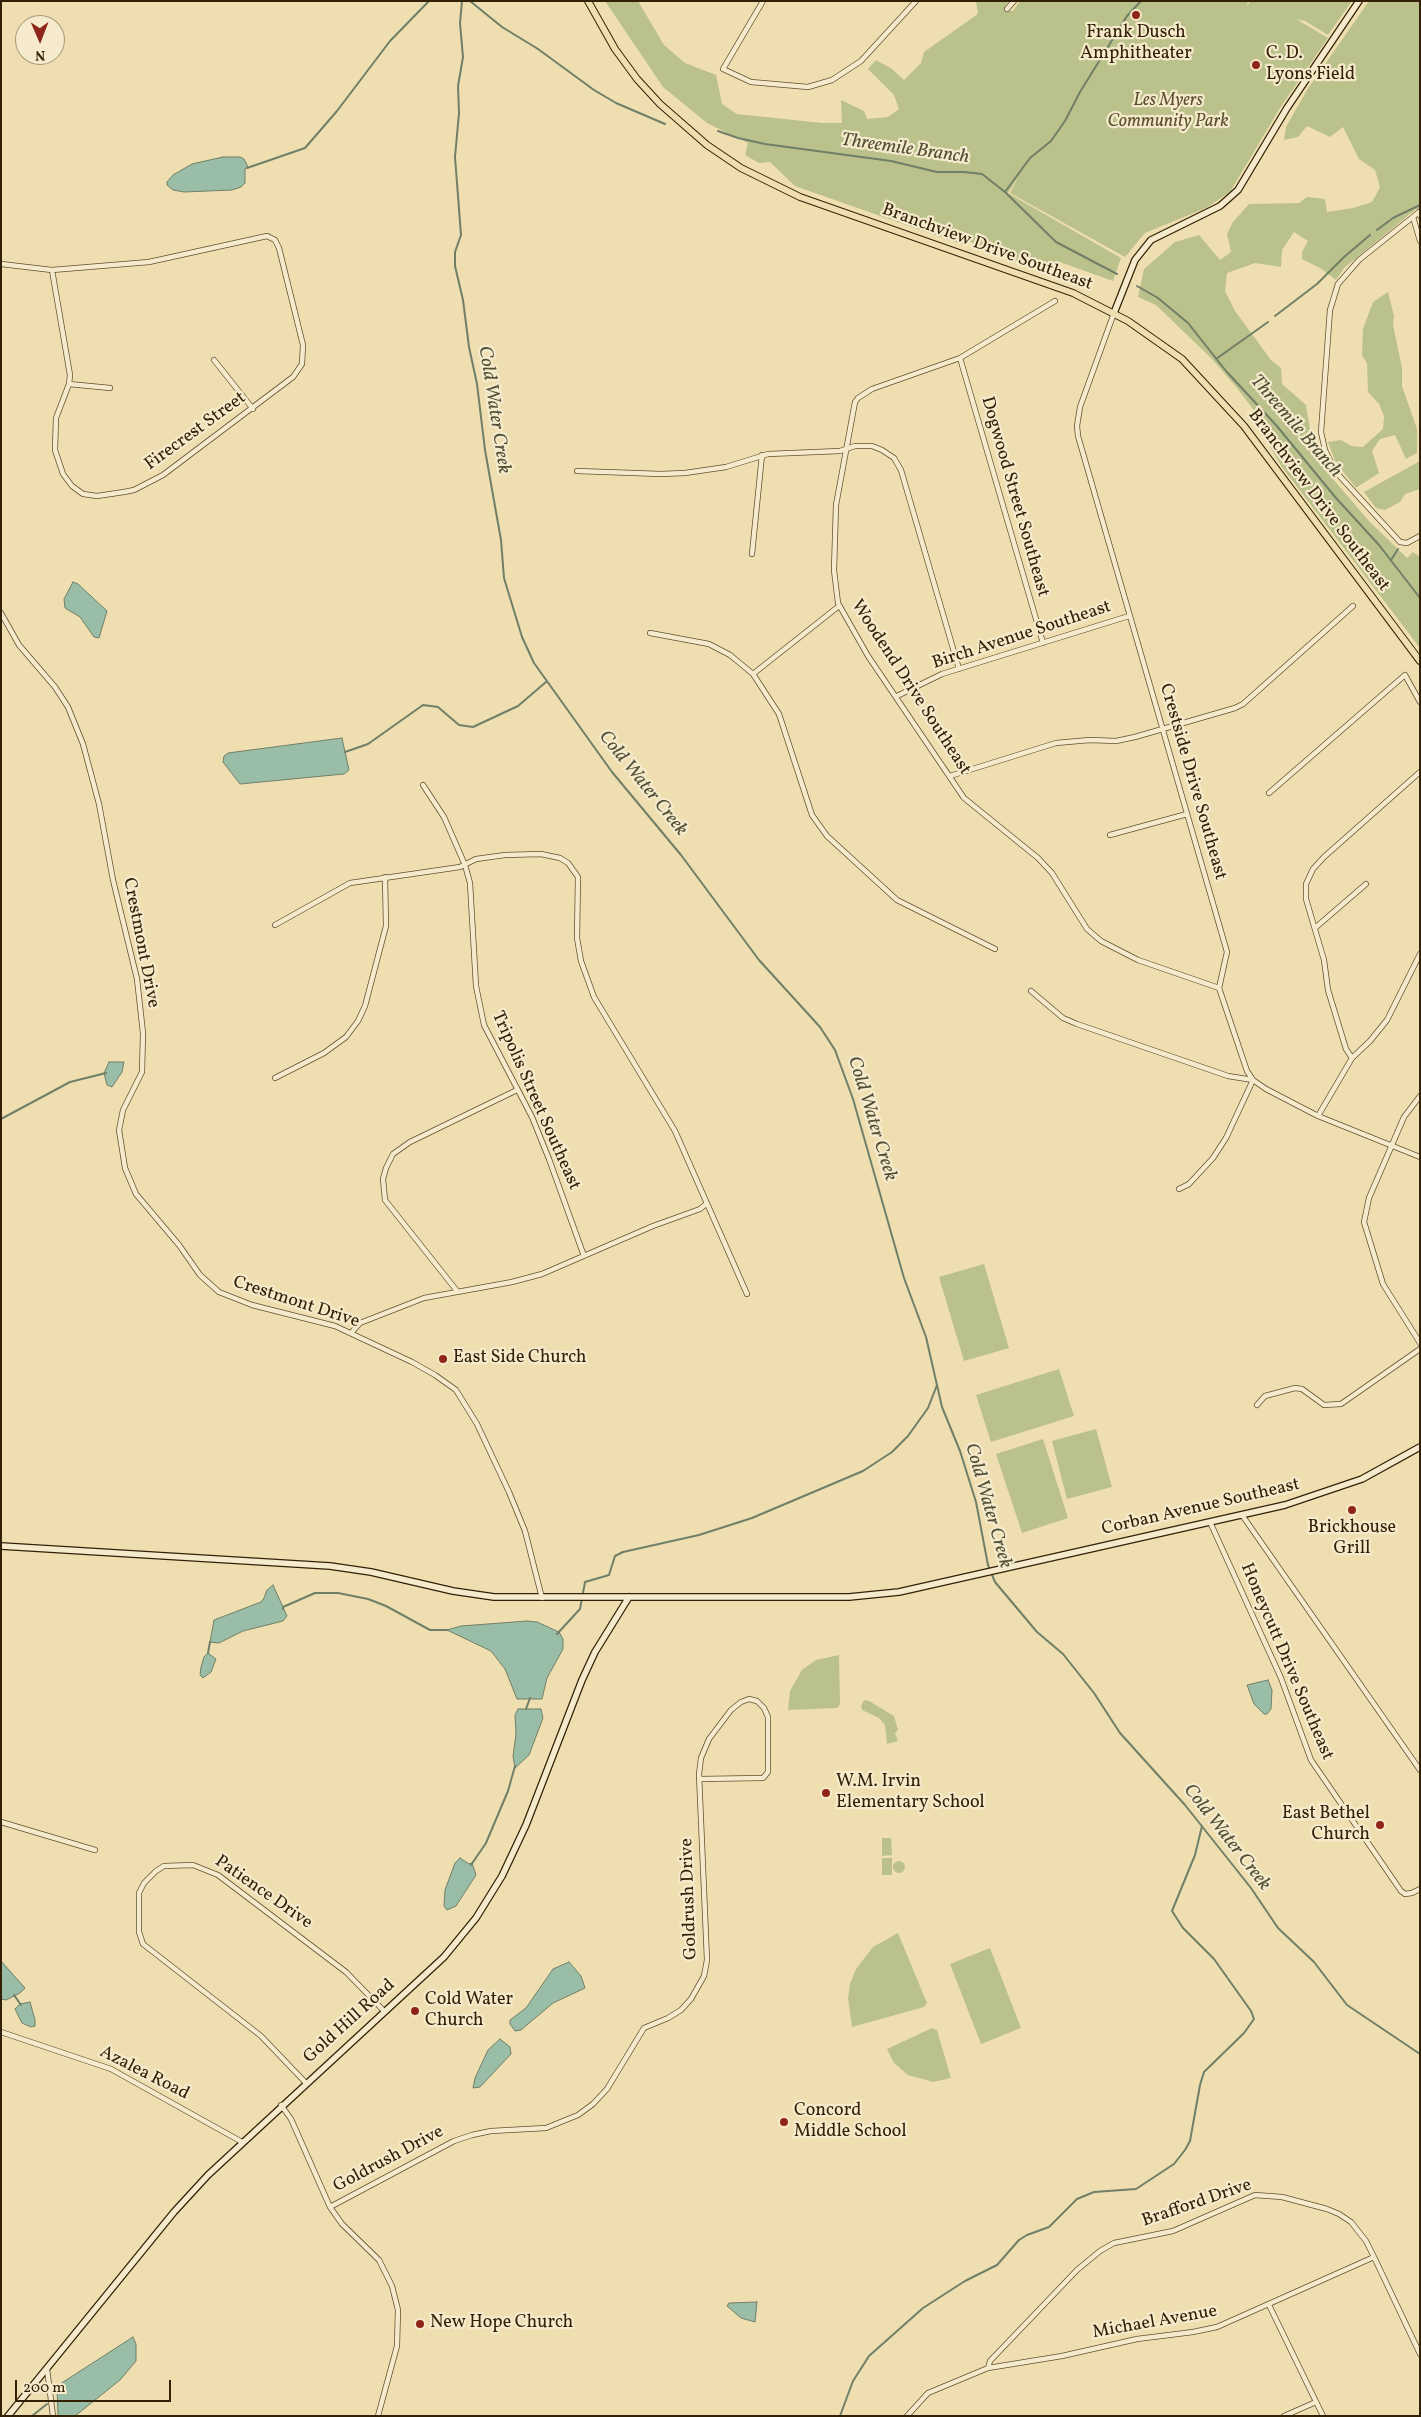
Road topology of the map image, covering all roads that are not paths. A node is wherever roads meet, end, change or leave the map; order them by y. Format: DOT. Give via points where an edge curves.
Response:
graph roads {
  1 [pos="588,1"];
  2 [pos="763,1"];
  3 [pos="916,1"];
  4 [pos="1014,1"];
  5 [pos="1359,1"];
  6 [pos="1007,9"];
  7 [pos="1419,214"];
  8 [pos="1413,217"];
  9 [pos="1420,241"];
  10 [pos="1,264"];
  11 [pos="52,270"];
  12 [pos="1055,301"];
  13 [pos="1114,313"];
  14 [pos="960,358"];
  15 [pos="214,360"];
  16 [pos="69,384"];
  17 [pos="110,388"];
  18 [pos="253,409"];
  19 [pos="847,449"];
  20 [pos="762,455"];
  21 [pos="577,471"];
  22 [pos="1420,536"];
  23 [pos="752,554"];
  24 [pos="839,606"];
  25 [pos="1353,606"];
  26 [pos="1,613"];
  27 [pos="1129,616"];
  28 [pos="650,633"];
  29 [pos="1043,643"];
  30 [pos="1420,661"];
  31 [pos="958,669"];
  32 [pos="754,674"];
  33 [pos="897,696"];
  34 [pos="1420,702"];
  35 [pos="1162,730"];
  36 [pos="1420,772"];
  37 [pos="950,776"];
  38 [pos="423,785"];
  39 [pos="1268,793"];
  40 [pos="1187,814"];
  41 [pos="1110,835"];
  42 [pos="465,865"];
  43 [pos="385,877"];
  44 [pos="1366,884"];
  45 [pos="275,925"];
  46 [pos="1315,928"];
  47 [pos="995,949"];
  48 [pos="1420,954"];
  49 [pos="1219,988"];
  50 [pos="1031,990"];
  51 [pos="1352,1058"];
  52 [pos="275,1078"];
  53 [pos="1253,1080"];
  54 [pos="517,1090"];
  55 [pos="1420,1096"];
  56 [pos="1318,1116"];
  57 [pos="1392,1146"];
  58 [pos="1420,1157"];
  59 [pos="1178,1189"];
  60 [pos="706,1204"];
  61 [pos="584,1256"];
  62 [pos="456,1291"];
  63 [pos="747,1294"];
  64 [pos="351,1333"];
  65 [pos="1420,1343"];
  66 [pos="1420,1348"];
  67 [pos="1257,1405"];
  68 [pos="1420,1447"];
  69 [pos="1242,1515"];
  70 [pos="1210,1522"];
  71 [pos="1,1546"];
  72 [pos="629,1597"];
  73 [pos="542,1598"];
  74 [pos="1420,1770"];
  75 [pos="699,1780"];
  76 [pos="1,1822"];
  77 [pos="95,1850"];
  78 [pos="1420,1889"];
  79 [pos="385,2012"];
  80 [pos="1,2032"];
  81 [pos="306,2083"];
  82 [pos="281,2106"];
  83 [pos="242,2142"];
  84 [pos="330,2208"];
  85 [pos="1374,2256"];
  86 [pos="1269,2305"];
  87 [pos="1420,2354"];
  88 [pos="988,2368"];
  89 [pos="47,2369"];
  90 [pos="1316,2402"];
  91 [pos="8,2416"];
  92 [pos="53,2416"];
  93 [pos="378,2416"];
  94 [pos="907,2416"];
  95 [pos="1284,2416"];
  96 [pos="1322,2416"];
  1 -- 13 [label="main road, Branchview Drive Southeast" via="619,54 660,104 707,145 747,171 800,197 1048,283"];
  2 -- 3 [label="street" via="723,69 751,82 808,87 820,84 861,61"];
  4 -- 6 [label="street"];
  5 -- 13 [label="street" via="1287,108 1238,190 1220,206 1151,240 1135,260"];
  7 -- 8 [label="street"];
  8 -- 9 [label="street"];
  8 -- 22 [label="street" via="1350,268 1333,297 1321,432 1335,471 1404,543"];
  10 -- 11 [label="street"];
  11 -- 16 [label="street, Firecrest Street" via="69,367"];
  11 -- 18 [label="street, Firecrest Street" via="165,260 267,236 275,240 303,345 303,360 293,377"];
  12 -- 14 [label="street, Woodend Drive Southeast"];
  13 -- 27 [label="street, Crestside Drive Southeast" via="1080,406 1077,426 1085,465"];
  13 -- 30 [label="main road, Branchview Drive Southeast" via="1153,337 1214,391 1244,426"];
  14 -- 19 [label="street, Woodend Drive Southeast" via="872,389 858,398 853,406"];
  14 -- 29 [label="street, Dogwood Street Southeast"];
  15 -- 18 [label="street"];
  16 -- 17 [label="street"];
  16 -- 18 [label="street, Firecrest Street" via="56,418 54,440 57,459 67,480 90,496 129,491 154,481"];
  19 -- 20 [label="street"];
  19 -- 24 [label="street, Woodend Drive Southeast" via="834,527 834,570"];
  19 -- 31 [label="street" via="855,446 877,448 888,453 898,464"];
  20 -- 21 [label="street" via="726,467 686,473"];
  20 -- 23 [label="street"];
  24 -- 32 [label="street"];
  24 -- 33 [label="street, Woodend Drive Southeast" via="868,656"];
  25 -- 35 [label="street" via="1243,704"];
  26 -- 64 [label="street, Crestmont Drive" via="19,645 68,707 83,744 99,804 137,979 143,1032 142,1072 123,1110 119,1130 131,1186 200,1275 219,1292"];
  27 -- 29 [label="street, Birch Avenue Southeast"];
  27 -- 35 [label="street, Crestside Drive Southeast"];
  28 -- 32 [label="street" via="709,644"];
  29 -- 31 [label="street, Birch Avenue Southeast"];
  31 -- 33 [label="street, Birch Avenue Southeast"];
  32 -- 47 [label="street" via="779,714 812,815 827,836 897,900"];
  33 -- 37 [label="street, Woodend Drive Southeast"];
  34 -- 39 [label="street" via="1405,675"];
  35 -- 37 [label="street" via="1116,741 1056,743"];
  35 -- 40 [label="street, Crestside Drive Southeast"];
  36 -- 46 [label="street" via="1313,869 1305,892"];
  37 -- 49 [label="street, Woodend Drive Southeast" via="971,805 1011,835 1052,873 1080,920 1101,941 1138,960"];
  38 -- 42 [label="street, Tripolis Street Southeast" via="444,817"];
  40 -- 41 [label="street"];
  40 -- 49 [label="street, Crestside Drive Southeast" via="1227,952"];
  42 -- 43 [label="street"];
  42 -- 54 [label="street, Tripolis Street Southeast" via="471,894 479,1008 489,1036"];
  42 -- 60 [label="street" via="476,859 529,854 560,858 574,869 579,884 577,938 587,981 601,1011 675,1131"];
  43 -- 45 [label="street" via="350,883"];
  43 -- 52 [label="street" via="386,926 363,1012 339,1043"];
  44 -- 46 [label="street"];
  46 -- 51 [label="street" via="1328,990 1346,1049"];
  48 -- 51 [label="street" via="1387,1020"];
  49 -- 53 [label="street"];
  50 -- 53 [label="street" via="1063,1018 1077,1024 1228,1076"];
  51 -- 56 [label="street"];
  53 -- 56 [label="street"];
  53 -- 59 [label="street" via="1226,1138 1189,1184"];
  54 -- 61 [label="street, Tripolis Street Southeast" via="549,1158"];
  54 -- 62 [label="street" via="410,1142 393,1154 386,1168 383,1179 385,1200"];
  55 -- 57 [label="street" via="1404,1116"];
  56 -- 57 [label="street"];
  57 -- 58 [label="street"];
  57 -- 65 [label="street" via="1369,1198 1364,1222 1383,1284"];
  60 -- 61 [label="street"];
  60 -- 63 [label="street"];
  61 -- 62 [label="street" via="527,1279"];
  62 -- 64 [label="street" via="424,1298 360,1323"];
  64 -- 73 [label="street, Crestmont Drive" via="435,1375 461,1397 489,1447 525,1531"];
  66 -- 67 [label="street" via="1340,1404 1324,1404 1302,1389 1295,1388 1265,1396"];
  68 -- 69 [label="street, Corban Avenue Southeast" via="1393,1464 1344,1486"];
  69 -- 70 [label="street, Corban Avenue Southeast"];
  69 -- 74 [label="street, Honeycutt Drive Southeast"];
  70 -- 72 [label="street, Corban Avenue Southeast" via="899,1592 849,1597"];
  70 -- 78 [label="street, Honeycutt Drive Southeast" via="1278,1670 1311,1760 1401,1891 1405,1894"];
  71 -- 73 [label="street, Corban Avenue Southeast" via="330,1566 473,1594"];
  72 -- 73 [label="street, Corban Avenue Southeast"];
  72 -- 79 [label="street, Gold Hill Road" via="582,1680 540,1792 494,1889 447,1954"];
  75 -- 75 [label="street, Goldrush Drive" via="701,1758 722,1721 741,1702 757,1701 768,1717 768,1772 762,1778"];
  75 -- 84 [label="street, Goldrush Drive" via="707,1960 704,1976 691,1999 681,2010 644,2028 607,2089 578,2115 546,2128 491,2131 454,2141"];
  76 -- 77 [label="street"];
  79 -- 81 [label="street, Gold Hill Road"];
  79 -- 81 [label="street, Patience Drive" via="346,1972 218,1875 194,1865 164,1866 156,1870 139,1894 139,1932 143,1944 261,2036"];
  80 -- 83 [label="street, Azalea Road" via="111,2069"];
  81 -- 82 [label="street, Gold Hill Road"];
  82 -- 83 [label="street, Gold Hill Road"];
  82 -- 84 [label="street" via="291,2119"];
  83 -- 89 [label="street, Gold Hill Road" via="174,2212"];
  84 -- 93 [label="street" via="379,2260 386,2270 396,2301 399,2323 397,2346"];
  85 -- 86 [label="street, Michael Avenue"];
  85 -- 87 [label="street, Brafford Drive"];
  85 -- 88 [label="street, Brafford Drive" via="1356,2228 1339,2214 1282,2197 1251,2196 1173,2231 1114,2243 1100,2251 1077,2270 990,2361"];
  86 -- 88 [label="street, Michael Avenue" via="1228,2324 1201,2331 1137,2339"];
  86 -- 90 [label="street"];
  88 -- 94 [label="street" via="928,2393"];
  89 -- 91 [label="street, Gold Hill Road"];
  89 -- 92 [label="street"];
  90 -- 95 [label="street"];
  90 -- 96 [label="street"];
}
